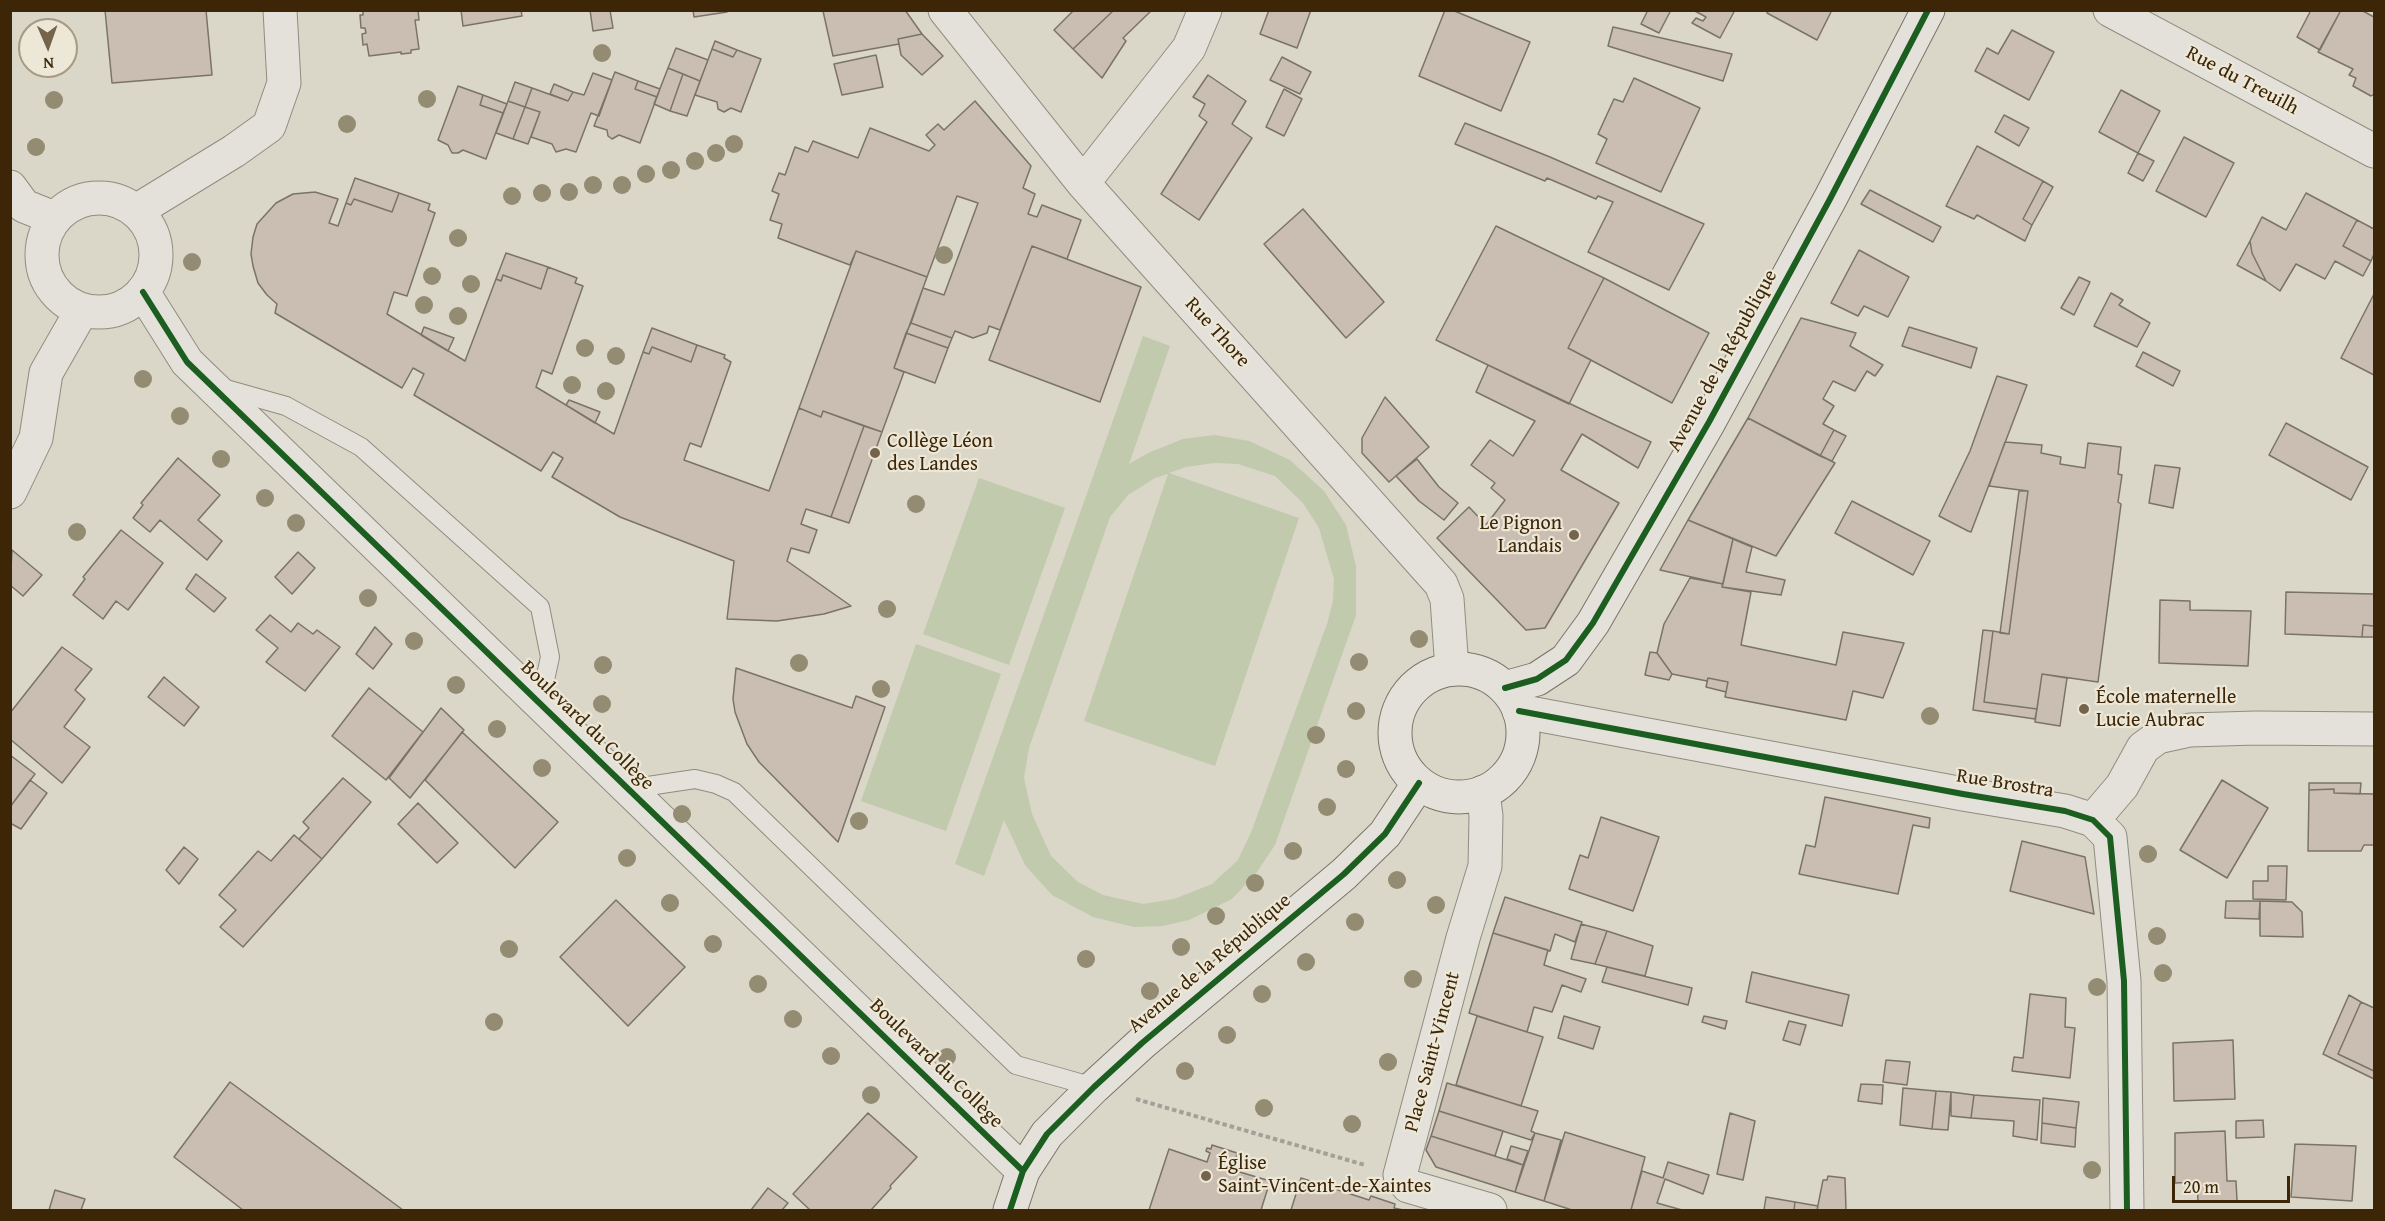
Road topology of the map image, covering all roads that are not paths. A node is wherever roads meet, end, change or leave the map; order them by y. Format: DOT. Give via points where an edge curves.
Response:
graph roads {
  1 [pos="280,10"];
  2 [pos="945,10"];
  3 [pos="1205,10"];
  4 [pos="1928,10"];
  5 [pos="2110,10"];
  6 [pos="2374,151"];
  7 [pos="1083,183"];
  8 [pos="10,187"];
  9 [pos="136,211"];
  10 [pos="54,218"];
  11 [pos="143,292"];
  12 [pos="82,310"];
  13 [pos="212,385"];
  14 [pos="10,492"];
  15 [pos="1452,669"];
  16 [pos="1512,700"];
  17 [pos="540,704"];
  18 [pos="2374,729"];
  19 [pos="1419,783"];
  20 [pos="628,789"];
  21 [pos="1483,792"];
  22 [pos="2093,820"];
  23 [pos="1094,1087"];
  24 [pos="1023,1171"];
  25 [pos="1010,1210"];
  26 [pos="1490,1210"];
  27 [pos="2127,1210"];
  1 -- 9 [label="street" via="284,83 269,126"];
  2 -- 7 [label="street, Rue Thore"];
  3 -- 7 [label="street" via="1189,48"];
  4 -- 16 [label="street, Avenue de la République" via="1714,412 1593,623 1566,660"];
  5 -- 6 [label="street, Rue du Treuilh"];
  7 -- 15 [label="street, Rue Thore" via="1441,584 1447,599"];
  8 -- 10 [label="street" via="24,206"];
  9 -- 10 [label="street" via="120,202 84,199"];
  9 -- 11 [label="street" via="148,224 155,241 152,276"];
  10 -- 12 [label="street" via="41,253 43,272 65,302"];
  11 -- 12 [label="street" via="116,310"];
  11 -- 13 [label="street, Boulevard du Collège" via="187,362"];
  12 -- 14 [label="street" via="46,372 36,438"];
  13 -- 17 [label="street, Boulevard du Collège"];
  13 -- 17 [label="lane" via="286,406 362,447 540,607 550,657"];
  15 -- 16 [label="street" via="1490,676"];
  15 -- 19 [label="street" via="1431,675 1413,687 1401,705 1395,726 1396,748"];
  16 -- 21 [label="street" via="1523,730 1521,750 1500,783"];
  16 -- 22 [label="street, Rue Brostra" via="1963,794 2065,811"];
  17 -- 20 [label="street, Boulevard du Collège"];
  18 -- 22 [label="street" via="2201,730 2158,737 2143,748 2122,786"];
  19 -- 21 [label="street" via="1450,797"];
  19 -- 23 [label="street, Avenue de la République" via="1385,834 1344,874 1142,1042"];
  20 -- 23 [label="lane" via="696,779 734,792 1016,1065"];
  20 -- 24 [label="street, Boulevard du Collège"];
  21 -- 26 [label="street, Place Saint-Vincent" via="1485,866 1400,1175 1408,1186"];
  22 -- 27 [label="street" via="2110,837 2124,981"];
  23 -- 24 [label="street, Avenue de la République" via="1047,1134"];
  24 -- 25 [label="street, Avenue de la République"];
}
